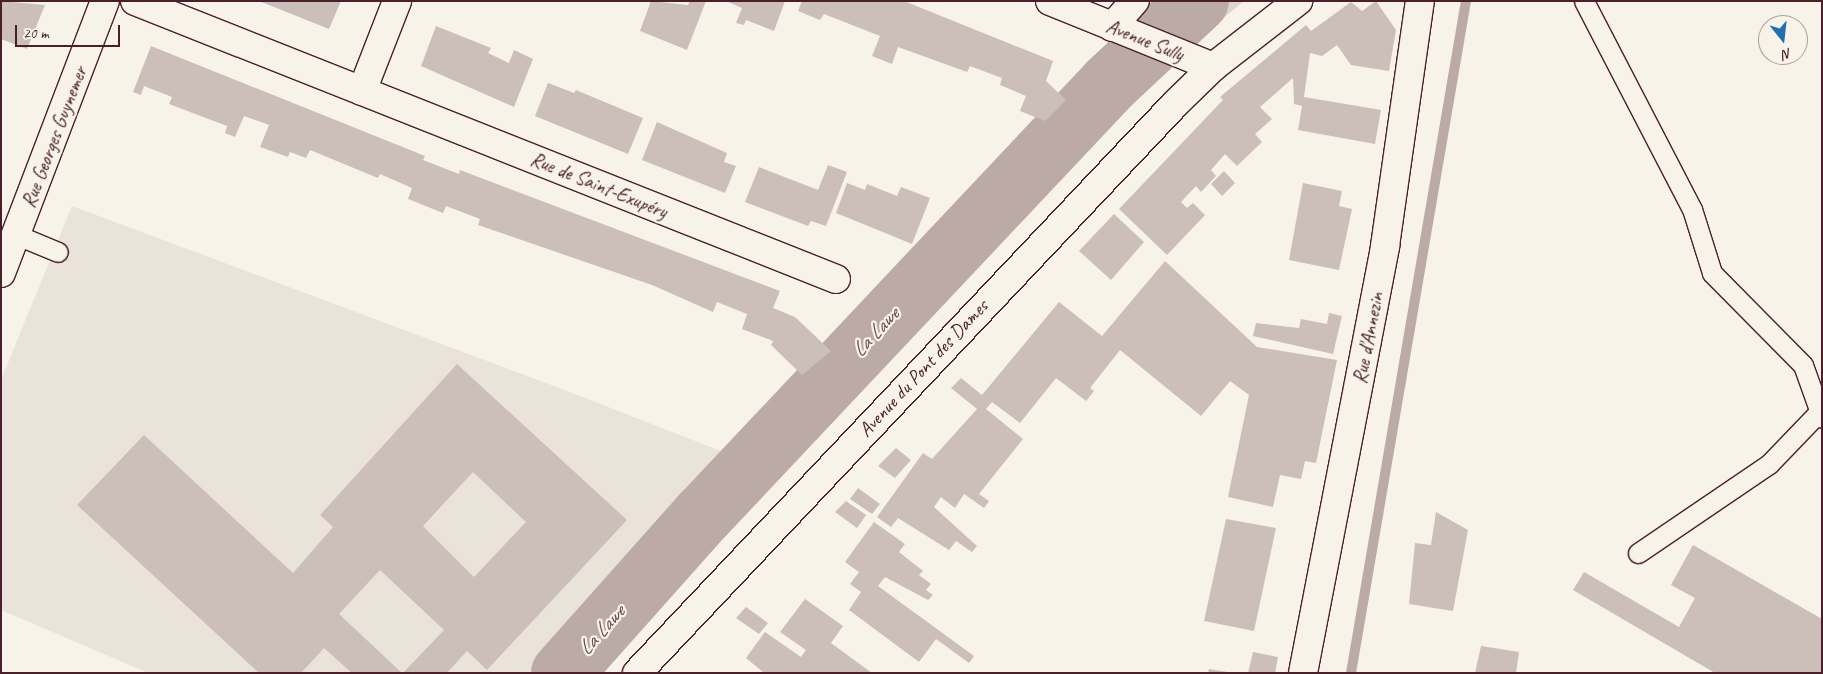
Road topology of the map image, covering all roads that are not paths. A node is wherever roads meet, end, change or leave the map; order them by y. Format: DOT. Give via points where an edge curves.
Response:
graph roads {
  1 [pos="105,1"];
  2 [pos="135,1"];
  3 [pos="397,1"];
  4 [pos="1050,1"];
  5 [pos="1135,1"];
  6 [pos="1298,1"];
  7 [pos="1420,1"];
  8 [pos="1584,1"];
  9 [pos="1118,30"];
  10 [pos="1203,64"];
  11 [pos="362,92"];
  12 [pos="17,235"];
  13 [pos="58,252"];
  14 [pos="1,273"];
  15 [pos="836,279"];
  16 [pos="1821,412"];
  17 [pos="1638,553"];
  18 [pos="637,673"];
  19 [pos="1303,673"];
  1 -- 12 [label="street, Rue Georges Guynemer"];
  2 -- 11 [label="street, Rue de Saint-Exupéry"];
  3 -- 11 [label="street"];
  4 -- 9 [label="street, Avenue Sully"];
  5 -- 9 [label="street"];
  6 -- 10 [label="street, Avenue du Pont des Dames"];
  7 -- 19 [label="street, Rue d'Annezin" via="1385,246"];
  8 -- 16 [label="lane" via="1692,209 1712,273 1803,364"];
  9 -- 10 [label="street, Avenue Sully"];
  10 -- 18 [label="street, Avenue du Pont des Dames"];
  11 -- 15 [label="street, Rue de Saint-Exupéry"];
  12 -- 13 [label="lane"];
  12 -- 14 [label="street, Rue Georges Guynemer"];
  16 -- 17 [label="lane" via="1769,464"];
}
